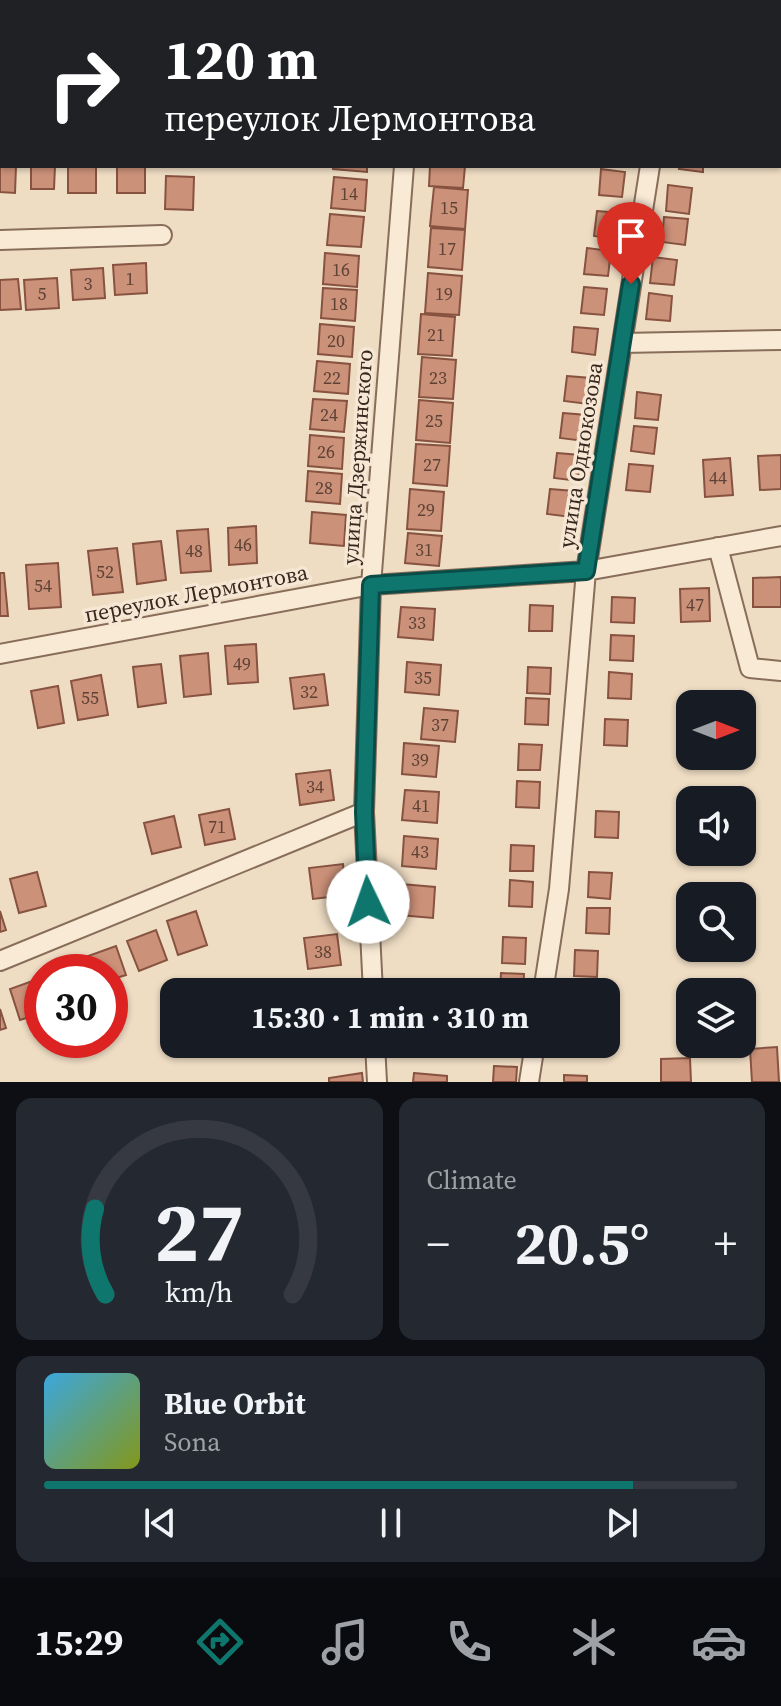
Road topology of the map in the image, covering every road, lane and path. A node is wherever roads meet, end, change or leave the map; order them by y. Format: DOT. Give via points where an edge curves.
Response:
graph roads {
  1 [pos="404,168"];
  2 [pos="650,168"];
  3 [pos="162,235"];
  4 [pos="0,240"];
  5 [pos="781,340"];
  6 [pos="622,343"];
  7 [pos="781,536"];
  8 [pos="718,547"];
  9 [pos="586,571"];
  10 [pos="371,585"];
  11 [pos="0,654"];
  12 [pos="781,671"];
  13 [pos="364,812"];
  14 [pos="0,961"];
  15 [pos="372,978"];
  16 [pos="545,978"];
  17 [pos="376,1058"];
  18 [pos="533,1058"];
  19 [pos="377,1082"];
  20 [pos="529,1082"];
  1 -- 10 [label="street, улица Дзержинского"];
  2 -- 6 [label="street, улица Однокозова"];
  3 -- 4 [label="street"];
  5 -- 6 [label="street"];
  6 -- 9 [label="street, улица Однокозова"];
  7 -- 8 [label="street, переулок Лермонтова"];
  8 -- 9 [label="street, переулок Лермонтова"];
  8 -- 12 [label="street" via="750,668"];
  9 -- 10 [label="street, переулок Лермонтова"];
  9 -- 16 [label="street, улица Однокозова" via="559,889"];
  10 -- 11 [label="street, переулок Лермонтова"];
  10 -- 13 [label="street, улица Дзержинского"];
  13 -- 14 [label="street"];
  13 -- 15 [label="street, улица Дзержинского"];
  17 -- 19 [label="street"];
  18 -- 20 [label="street"];
}
